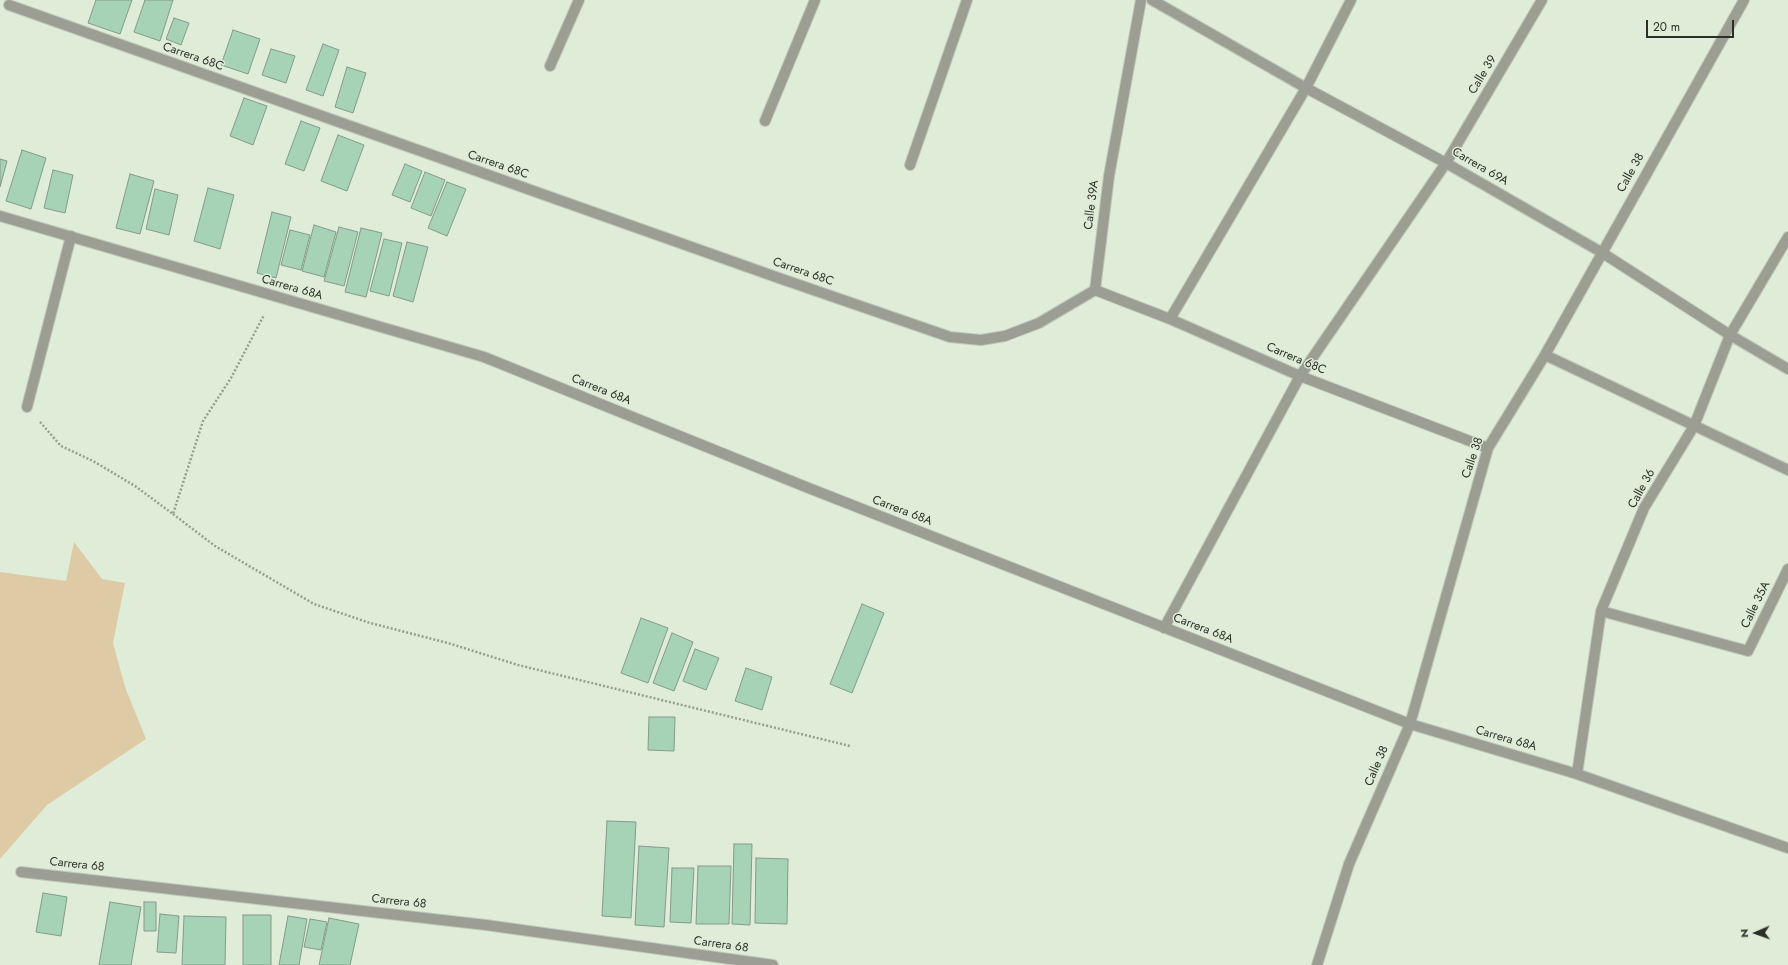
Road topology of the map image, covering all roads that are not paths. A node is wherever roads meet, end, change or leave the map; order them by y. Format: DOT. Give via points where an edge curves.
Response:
graph roads {
  1 [pos="579,0"];
  2 [pos="815,0"];
  3 [pos="966,0"];
  4 [pos="1141,0"];
  5 [pos="1152,0"];
  6 [pos="1351,0"];
  7 [pos="1542,0"];
  8 [pos="1744,0"];
  9 [pos="9,5"];
  10 [pos="550,66"];
  11 [pos="1306,88"];
  12 [pos="765,122"];
  13 [pos="1446,163"];
  14 [pos="910,165"];
  15 [pos="0,216"];
  16 [pos="71,236"];
  17 [pos="1788,237"];
  18 [pos="1601,252"];
  19 [pos="1095,290"];
  20 [pos="1170,319"];
  21 [pos="1730,335"];
  22 [pos="1545,355"];
  23 [pos="1788,369"];
  24 [pos="1300,376"];
  25 [pos="27,407"];
  26 [pos="1694,426"];
  27 [pos="1488,448"];
  28 [pos="1788,470"];
  29 [pos="1788,569"];
  30 [pos="1601,611"];
  31 [pos="1164,628"];
  32 [pos="1410,724"];
  33 [pos="1577,774"];
  34 [pos="1788,848"];
  35 [pos="21,872"];
  36 [pos="773,965"];
  37 [pos="1317,965"];
  1 -- 10 [label="street"];
  2 -- 12 [label="street"];
  3 -- 14 [label="street"];
  4 -- 19 [label="street, Calle 39A" via="1109,176"];
  5 -- 11 [label="street, Carrera 69A"];
  6 -- 11 [label="street"];
  7 -- 13 [label="street, Calle 39"];
  8 -- 18 [label="street, Calle 38"];
  9 -- 19 [label="street, Carrera 68C" via="950,336 981,340 1005,336 1039,323"];
  11 -- 13 [label="street, Carrera 69A"];
  11 -- 20 [label="street"];
  13 -- 18 [label="street, Carrera 69A"];
  13 -- 24 [label="street, Calle 39"];
  15 -- 16 [label="street, Carrera 68A"];
  16 -- 25 [label="street"];
  16 -- 31 [label="street, Carrera 68A" via="484,357"];
  17 -- 21 [label="street, Calle 36"];
  18 -- 21 [label="street, Carrera 69A"];
  18 -- 22 [label="street, Calle 38"];
  19 -- 20 [label="street, Carrera 68C"];
  20 -- 24 [label="street, Carrera 68C"];
  21 -- 23 [label="street, Carrera 69A"];
  21 -- 26 [label="street, Calle 36"];
  22 -- 26 [label="street"];
  22 -- 27 [label="street, Calle 38"];
  24 -- 27 [label="street, Carrera 68C"];
  24 -- 31 [label="street, Calle 39"];
  26 -- 28 [label="street"];
  26 -- 30 [label="street, Calle 36" via="1644,508"];
  27 -- 32 [label="street, Calle 38"];
  29 -- 30 [label="street, Calle 35A" via="1748,651"];
  30 -- 33 [label="street, Calle 36"];
  31 -- 32 [label="street, Carrera 68A"];
  32 -- 33 [label="street, Carrera 68A"];
  32 -- 37 [label="street, Calle 38" via="1349,864"];
  33 -- 34 [label="street, Carrera 68A"];
  35 -- 36 [label="street, Carrera 68" via="486,925"];
}
